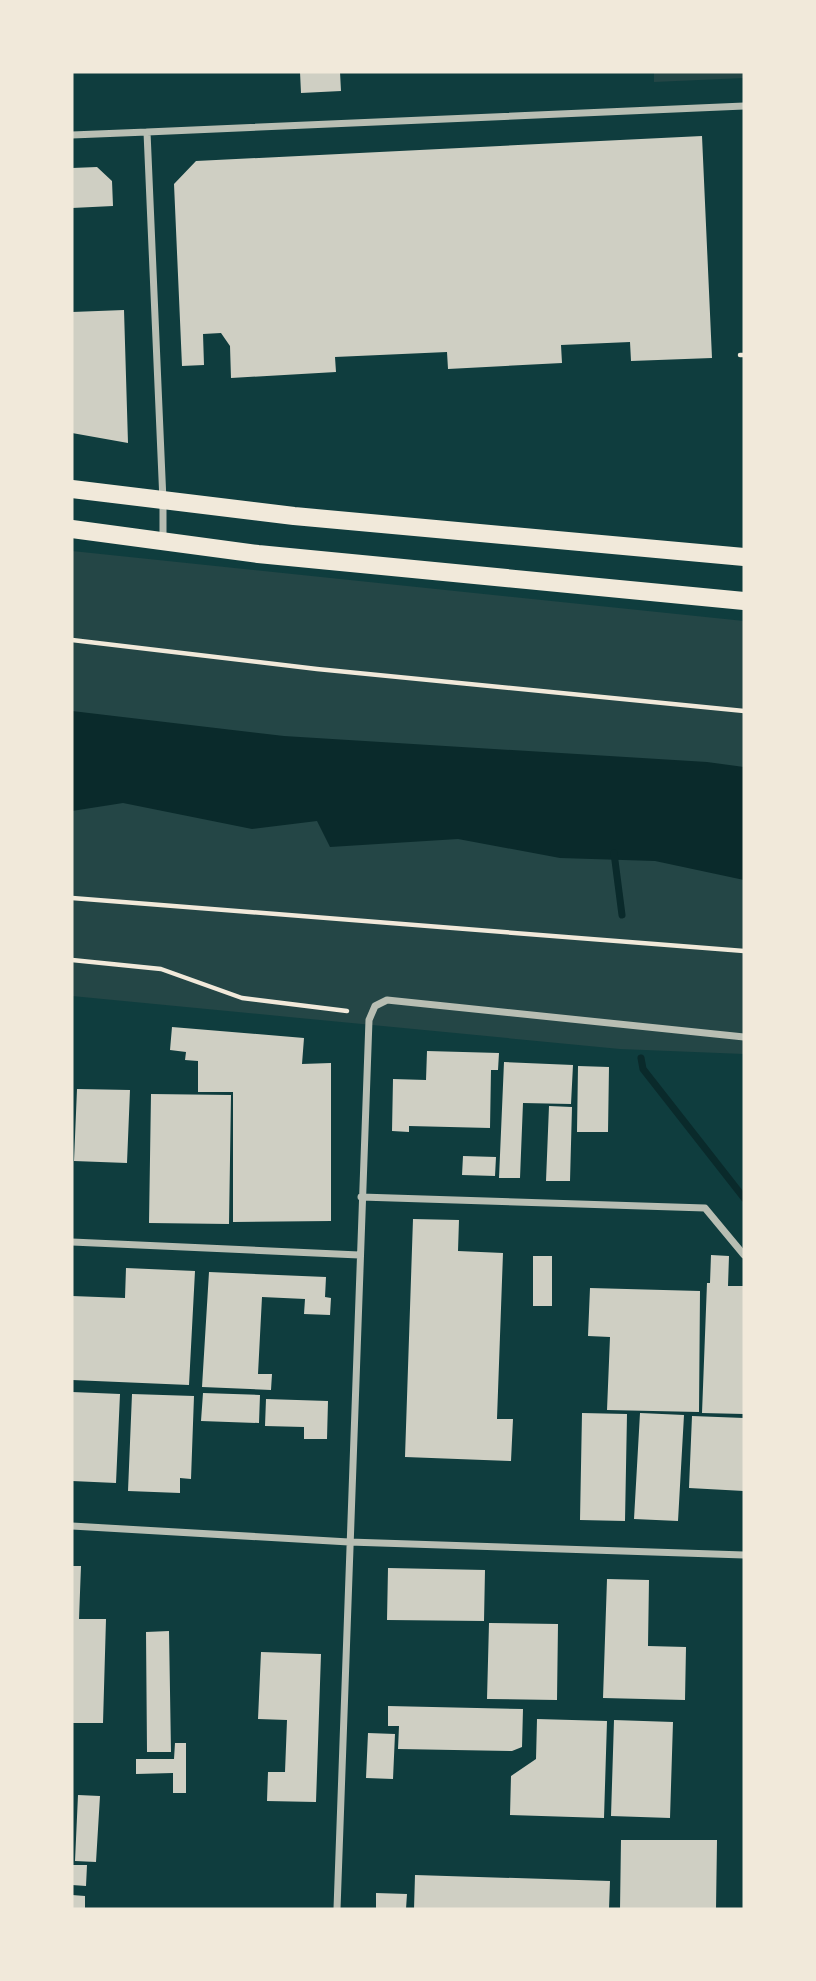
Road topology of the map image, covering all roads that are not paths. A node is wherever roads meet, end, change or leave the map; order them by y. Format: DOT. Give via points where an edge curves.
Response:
graph roads {
  1 [pos="744,106"];
  2 [pos="147,132"];
  3 [pos="72,135"];
  4 [pos="72,489"];
  5 [pos="163,502"];
  6 [pos="72,528"];
  7 [pos="163,541"];
  8 [pos="744,557"];
  9 [pos="744,601"];
  10 [pos="744,1037"];
  11 [pos="361,1198"];
  12 [pos="72,1242"];
  13 [pos="359,1255"];
  14 [pos="744,1255"];
  15 [pos="72,1526"];
  16 [pos="349,1542"];
  17 [pos="744,1555"];
  18 [pos="337,1909"];
  1 -- 2 [label="street"];
  2 -- 3 [label="street"];
  2 -- 5 [label="street"];
  4 -- 5 [label="main road"];
  5 -- 7 [label="street"];
  5 -- 8 [label="main road"];
  6 -- 7 [label="main road"];
  7 -- 9 [label="main road"];
  10 -- 11 [label="street" via="387,1000 375,1006 369,1020"];
  11 -- 13 [label="street"];
  11 -- 14 [label="street" via="705,1208"];
  12 -- 13 [label="street"];
  13 -- 16 [label="street"];
  15 -- 16 [label="street"];
  16 -- 17 [label="street"];
  16 -- 18 [label="street"];
}
